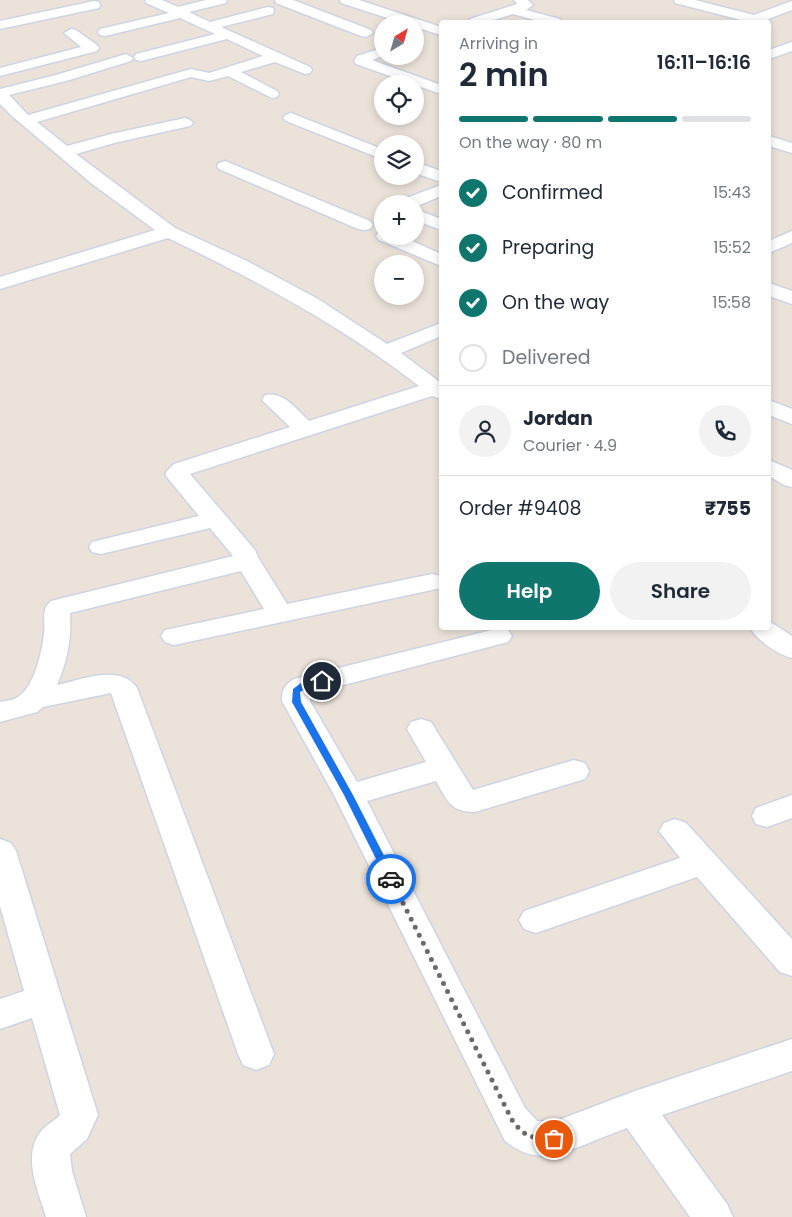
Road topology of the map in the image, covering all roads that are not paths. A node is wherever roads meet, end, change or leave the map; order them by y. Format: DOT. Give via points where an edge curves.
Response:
graph roads {
  1 [pos="151,0"];
  2 [pos="221,0"];
  3 [pos="285,0"];
  4 [pos="346,0"];
  5 [pos="680,0"];
  6 [pos="763,0"];
  7 [pos="94,5"];
  8 [pos="516,5"];
  9 [pos="791,6"];
  10 [pos="268,11"];
  11 [pos="178,13"];
  12 [pos="487,20"];
  13 [pos="550,20"];
  14 [pos="755,20"];
  15 [pos="770,20"];
  16 [pos="0,25"];
  17 [pos="209,26"];
  18 [pos="439,31"];
  19 [pos="71,32"];
  20 [pos="105,32"];
  21 [pos="366,32"];
  22 [pos="439,33"];
  23 [pos="228,35"];
  24 [pos="424,38"];
  25 [pos="153,41"];
  26 [pos="792,46"];
  27 [pos="171,49"];
  28 [pos="771,54"];
  29 [pos="374,55"];
  30 [pos="141,57"];
  31 [pos="276,57"];
  32 [pos="126,58"];
  33 [pos="792,59"];
  34 [pos="305,70"];
  35 [pos="229,71"];
  36 [pos="0,72"];
  37 [pos="439,89"];
  38 [pos="272,94"];
  39 [pos="2,99"];
  40 [pos="291,118"];
  41 [pos="26,120"];
  42 [pos="185,123"];
  43 [pos="771,141"];
  44 [pos="790,146"];
  45 [pos="374,151"];
  46 [pos="65,152"];
  47 [pos="225,166"];
  48 [pos="424,170"];
  49 [pos="439,176"];
  50 [pos="439,191"];
  51 [pos="424,197"];
  52 [pos="424,218"];
  53 [pos="439,224"];
  54 [pos="374,225"];
  55 [pos="169,232"];
  56 [pos="405,245"];
  57 [pos="439,260"];
  58 [pos="0,283"];
  59 [pos="771,290"];
  60 [pos="792,298"];
  61 [pos="439,331"];
  62 [pos="385,352"];
  63 [pos="438,391"];
  64 [pos="273,400"];
  65 [pos="771,408"];
  66 [pos="792,417"];
  67 [pos="306,430"];
  68 [pos="771,467"];
  69 [pos="792,480"];
  70 [pos="216,519"];
  71 [pos="101,547"];
  72 [pos="246,559"];
  73 [pos="432,582"];
  74 [pos="280,613"];
  75 [pos="766,630"];
  76 [pos="174,636"];
  77 [pos="500,636"];
  78 [pos="792,649"];
  79 [pos="34,700"];
  80 [pos="0,712"];
  81 [pos="421,729"];
  82 [pos="443,768"];
  83 [pos="574,771"];
  84 [pos="349,795"];
  85 [pos="674,831"];
  86 [pos="0,851"];
  87 [pos="702,862"];
  88 [pos="536,920"];
  89 [pos="792,962"];
  90 [pos="44,999"];
  91 [pos="0,1014"];
  92 [pos="256,1054"];
  93 [pos="792,1054"];
  94 [pos="635,1108"];
  95 [pos="66,1217"];
  96 [pos="712,1217"];
  1 -- 11 [label="street"];
  2 -- 11 [label="street"];
  3 -- 21 [label="street"];
  4 -- 18 [label="street"];
  5 -- 14 [label="street"];
  6 -- 9 [label="street"];
  7 -- 16 [label="street"];
  8 -- 12 [label="street"];
  8 -- 13 [label="street"];
  9 -- 15 [label="street"];
  10 -- 17 [label="street"];
  11 -- 17 [label="street"];
  11 -- 20 [label="street"];
  17 -- 23 [label="street"];
  19 -- 36 [label="street" via="92,48"];
  22 -- 24 [label="street"];
  23 -- 27 [label="street"];
  23 -- 31 [label="street"];
  25 -- 27 [label="street"];
  26 -- 28 [label="street"];
  27 -- 30 [label="street"];
  28 -- 33 [label="street"];
  29 -- 37 [label="street" via="361,61"];
  31 -- 34 [label="street"];
  31 -- 35 [label="street"];
  32 -- 39 [label="street"];
  35 -- 38 [label="street"];
  35 -- 41 [label="street" via="207,77 191,74"];
  39 -- 41 [label="street"];
  40 -- 45 [label="street"];
  41 -- 46 [label="street"];
  42 -- 46 [label="street"];
  43 -- 44 [label="street"];
  46 -- 55 [label="street"];
  47 -- 54 [label="street" via="370,221"];
  48 -- 49 [label="street"];
  50 -- 51 [label="street"];
  52 -- 53 [label="street"];
  55 -- 58 [label="street"];
  55 -- 62 [label="street" via="311,303"];
  56 -- 57 [label="street"];
  59 -- 60 [label="street"];
  61 -- 62 [label="street"];
  62 -- 63 [label="street"];
  63 -- 67 [label="street"];
  64 -- 67 [label="street"];
  65 -- 66 [label="street"];
  67 -- 70 [label="street" via="178,472 178,476"];
  68 -- 69 [label="street"];
  70 -- 71 [label="street"];
  70 -- 72 [label="street"];
  72 -- 74 [label="street"];
  72 -- 79 [label="street" via="171,581 60,607 49,671"];
  73 -- 74 [label="street"];
  74 -- 76 [label="street"];
  75 -- 78 [label="street"];
  77 -- 84 [label="street" via="304,686 296,691 296,702"];
  79 -- 80 [label="street"];
  79 -- 92 [label="street" via="108,684 123,688"];
  81 -- 82 [label="street"];
  82 -- 83 [label="street" via="466,801"];
  82 -- 84 [label="street"];
  84 -- 94 [label="street" via="518,1129 530,1138 554,1139"];
  85 -- 87 [label="street"];
  86 -- 90 [label="street"];
  87 -- 88 [label="street"];
  87 -- 89 [label="street"];
  90 -- 91 [label="street"];
  90 -- 95 [label="street" via="79,1115 77,1124 52,1148 50,1158"];
  93 -- 94 [label="street"];
  94 -- 96 [label="street"];
}
